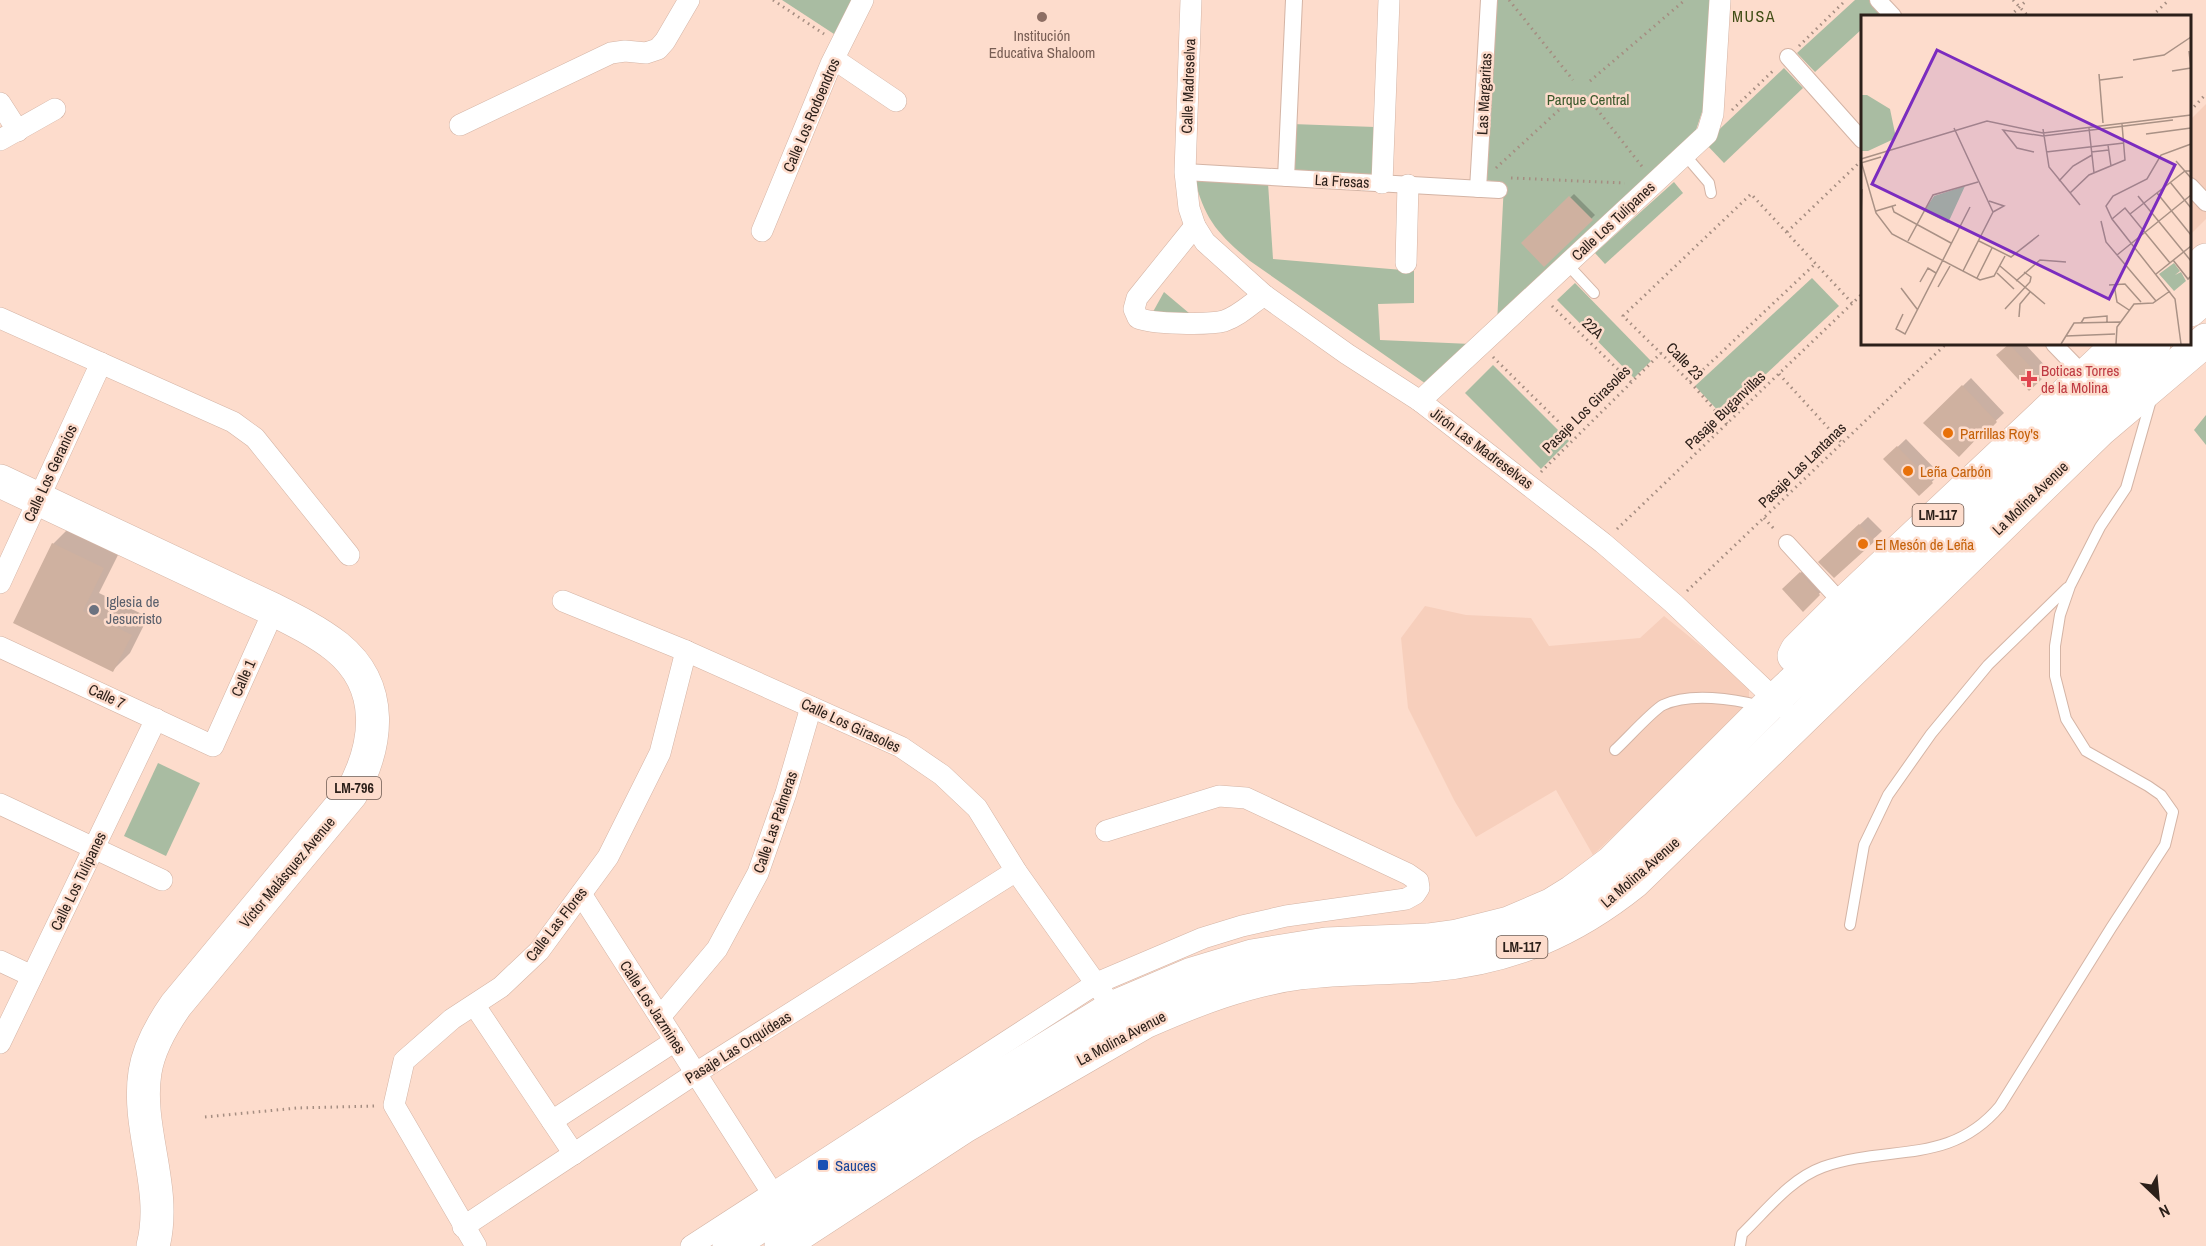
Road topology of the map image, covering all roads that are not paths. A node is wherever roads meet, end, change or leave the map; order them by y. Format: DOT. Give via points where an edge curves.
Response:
graph roads {
  1 [pos="689,0"];
  2 [pos="863,0"];
  3 [pos="1191,0"];
  4 [pos="1294,0"];
  5 [pos="1389,0"];
  6 [pos="1489,0"];
  7 [pos="1720,0"];
  8 [pos="1878,0"];
  9 [pos="1892,15"];
  10 [pos="837,52"];
  11 [pos="1788,57"];
  12 [pos="896,101"];
  13 [pos="0,103"];
  14 [pos="55,109"];
  15 [pos="460,125"];
  16 [pos="9,136"];
  17 [pos="1861,138"];
  18 [pos="1685,155"];
  19 [pos="1185,172"];
  20 [pos="1286,178"];
  21 [pos="1383,183"];
  22 [pos="1504,184"];
  23 [pos="1408,185"];
  24 [pos="2191,187"];
  25 [pos="1478,189"];
  26 [pos="1711,193"];
  27 [pos="2206,203"];
  28 [pos="1195,226"];
  29 [pos="762,231"];
  30 [pos="2206,260"];
  31 [pos="1406,263"];
  32 [pos="1567,264"];
  33 [pos="2191,275"];
  34 [pos="1594,293"];
  35 [pos="1264,295"];
  36 [pos="2206,296"];
  37 [pos="2191,309"];
  38 [pos="0,318"];
  39 [pos="2206,340"];
  40 [pos="2055,345"];
  41 [pos="2118,345"];
  42 [pos="2153,345"];
  43 [pos="101,363"];
  44 [pos="2085,376"];
  45 [pos="2164,396"];
  46 [pos="1420,401"];
  47 [pos="2139,404"];
  48 [pos="0,481"];
  49 [pos="38,498"];
  50 [pos="1787,543"];
  51 [pos="349,555"];
  52 [pos="0,583"];
  53 [pos="2070,585"];
  54 [pos="563,601"];
  55 [pos="1843,604"];
  56 [pos="274,610"];
  57 [pos="0,647"];
  58 [pos="686,651"];
  59 [pos="1771,704"];
  60 [pos="811,706"];
  61 [pos="156,719"];
  62 [pos="1799,721"];
  63 [pos="213,746"];
  64 [pos="1615,750"];
  65 [pos="0,804"];
  66 [pos="1106,831"];
  67 [pos="94,849"];
  68 [pos="1016,871"];
  69 [pos="162,880"];
  70 [pos="581,894"];
  71 [pos="1850,925"];
  72 [pos="0,961"];
  73 [pos="32,976"];
  74 [pos="475,1006"];
  75 [pos="1110,1009"];
  76 [pos="660,1017"];
  77 [pos="675,1041"];
  78 [pos="0,1043"];
  79 [pos="696,1073"];
  80 [pos="552,1121"];
  81 [pos="574,1154"];
  82 [pos="778,1201"];
  83 [pos="464,1227"];
  84 [pos="153,1246"];
  85 [pos="476,1246"];
  86 [pos="691,1246"];
  87 [pos="729,1246"];
  88 [pos="781,1246"];
  89 [pos="1740,1246"];
  1 -- 15 [label="street" via="665,41 652,52 611,53"];
  2 -- 10 [label="street, Calle Los Rodoendros"];
  3 -- 19 [label="street, Calle Madreselva"];
  4 -- 20 [label="street"];
  5 -- 21 [label="street"];
  6 -- 25 [label="street, Las Margaritas"];
  7 -- 18 [label="street, Calle Los Tulipanes" via="1713,114 1707,134"];
  8 -- 9 [label="street"];
  10 -- 12 [label="street"];
  10 -- 29 [label="street, Calle Los Rodoendros"];
  11 -- 17 [label="street"];
  13 -- 16 [label="street"];
  14 -- 16 [label="street"];
  18 -- 26 [label="lane" via="1709,183"];
  18 -- 32 [label="street, Calle Los Tulipanes"];
  19 -- 20 [label="street, La Fresas"];
  19 -- 28 [label="street, Jirón Las Madreselvas"];
  20 -- 21 [label="street, La Fresas"];
  21 -- 23 [label="street, La Fresas"];
  22 -- 25 [label="street, La Fresas"];
  23 -- 25 [label="street, La Fresas"];
  23 -- 31 [label="street"];
  24 -- 27 [label="street"];
  28 -- 35 [label="street, Jirón Las Madreselvas" via="1205,242"];
  28 -- 35 [label="street" via="1137,298 1138,318 1224,321"];
  30 -- 33 [label="main road"];
  32 -- 34 [label="lane"];
  32 -- 46 [label="street, Calle Los Tulipanes"];
  35 -- 46 [label="street, Jirón Las Madreselvas"];
  36 -- 37 [label="main road"];
  38 -- 43 [label="street"];
  39 -- 47 [label="main road, La Molina Avenue / LM-117"];
  40 -- 44 [label="street"];
  41 -- 44 [label="main road, La Molina Avenue / LM-117"];
  42 -- 59 [label="main road, La Molina Avenue / LM-117"];
  43 -- 49 [label="street, Calle Los Geranios"];
  43 -- 51 [label="street" via="233,422 255,438"];
  44 -- 55 [label="main road, La Molina Avenue / LM-117"];
  45 -- 47 [label="lane"];
  46 -- 59 [label="street, Jirón Las Madreselvas" via="1603,543 1673,603"];
  47 -- 53 [label="lane" via="2126,488 2100,526"];
  47 -- 62 [label="main road, La Molina Avenue / LM-117" via="2100,430"];
  48 -- 49 [label="main road, Víctor Malásquez Avenue / LM-796"];
  49 -- 52 [label="street, Calle Los Geranios"];
  49 -- 56 [label="main road, Víctor Malásquez Avenue / LM-796"];
  50 -- 55 [label="street"];
  53 -- 71 [label="lane" via="1988,665 1931,734 1888,795 1864,845"];
  53 -- 89 [label="lane" via="2055,646 2055,676 2066,719 2086,751 2161,795 2173,812 2165,845 1988,1120 1946,1145 1858,1158 1797,1179 1742,1234"];
  54 -- 58 [label="street, Calle Los Girasoles"];
  55 -- 59 [label="main road, La Molina Avenue / LM-117" via="1797,651"];
  56 -- 63 [label="street, Calle 1"];
  56 -- 84 [label="main road, Víctor Malásquez Avenue / LM-796" via="325,639 355,666 371,703 372,742 351,794 176,1005 154,1043 143,1096 157,1207"];
  57 -- 61 [label="street, Calle 7"];
  58 -- 60 [label="street, Calle Los Girasoles"];
  58 -- 70 [label="street, Calle Las Flores" via="660,753 608,857"];
  59 -- 62 [label="street, Jirón Las Madreselvas"];
  59 -- 64 [label="lane" via="1726,698 1678,700 1662,705"];
  59 -- 75 [label="main road, La Molina Avenue / LM-117" via="1612,862 1572,892 1530,915 1458,936 1326,944 1252,956 1192,974"];
  60 -- 68 [label="street, Calle Los Girasoles" via="901,747 942,775 977,808"];
  60 -- 76 [label="street, Calle Las Palmeras" via="758,873 717,949"];
  61 -- 63 [label="street, Calle 7"];
  61 -- 67 [label="street, Calle Los Tulipanes"];
  62 -- 75 [label="main road, La Molina Avenue / LM-117" via="1634,882 1595,911 1552,935 1506,952 1456,963 1322,970 1269,978 1145,1022"];
  65 -- 67 [label="street"];
  66 -- 75 [label="street" via="1219,796 1246,798 1408,874 1418,881 1419,888 1406,899 1286,916 1203,938"];
  67 -- 69 [label="street"];
  67 -- 73 [label="street, Calle Los Tulipanes"];
  68 -- 75 [label="street, Calle Los Girasoles"];
  68 -- 79 [label="street, Pasaje Las Orquídeas"];
  70 -- 74 [label="street, Calle Las Flores" via="539,951"];
  70 -- 76 [label="street, Calle Los Jazmines"];
  72 -- 73 [label="street"];
  73 -- 78 [label="street, Calle Los Tulipanes"];
  74 -- 80 [label="street"];
  74 -- 83 [label="street, Calle Las Flores" via="452,1019 404,1061 394,1105"];
  75 -- 82 [label="main road, La Molina Avenue / LM-117"];
  75 -- 88 [label="main road, La Molina Avenue / LM-117" via="965,1126"];
  76 -- 77 [label="street, Calle Los Jazmines"];
  77 -- 79 [label="street, Calle Los Jazmines"];
  77 -- 80 [label="street"];
  79 -- 81 [label="street, Pasaje Las Orquídeas"];
  79 -- 82 [label="street, Calle Los Jazmines"];
  80 -- 81 [label="street"];
  81 -- 83 [label="street, Pasaje Las Orquídeas"];
  82 -- 86 [label="street"];
  82 -- 87 [label="main road, La Molina Avenue / LM-117"];
  83 -- 85 [label="street"];
}
